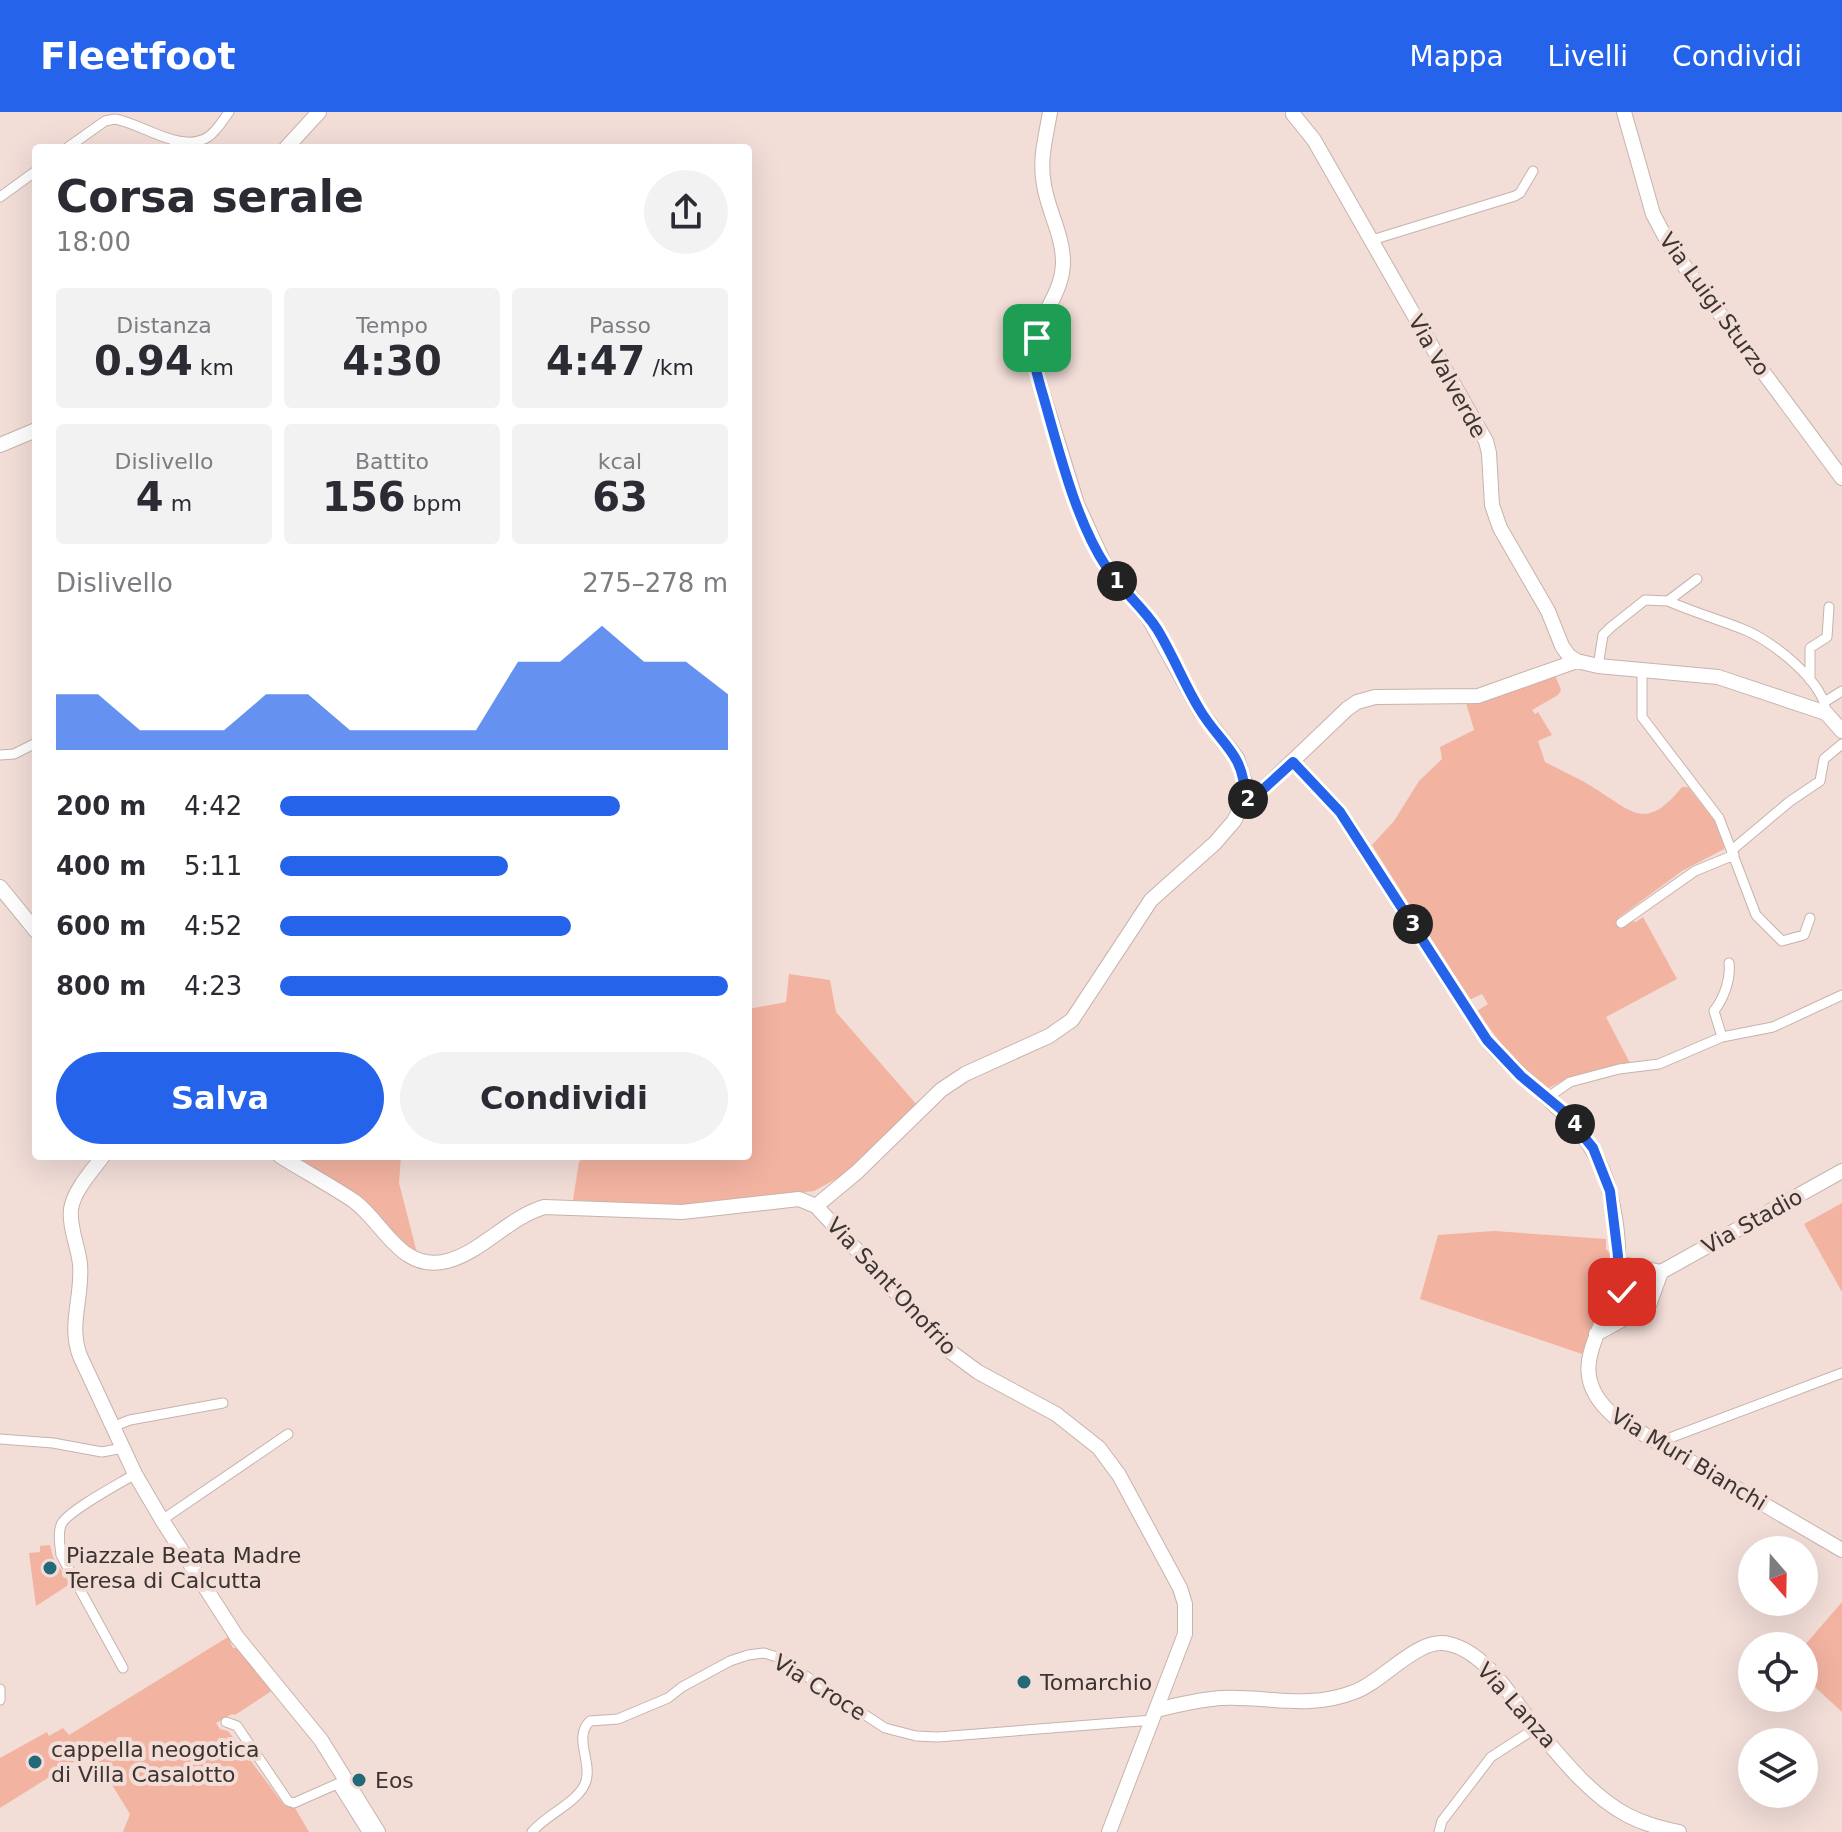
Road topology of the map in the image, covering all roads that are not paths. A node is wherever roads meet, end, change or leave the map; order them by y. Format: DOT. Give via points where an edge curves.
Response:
graph roads {
  1 [pos="229,112"];
  2 [pos="319,112"];
  3 [pos="1299,112"];
  4 [pos="1624,112"];
  5 [pos="123,116"];
  6 [pos="1048,117"];
  7 [pos="73,144"];
  8 [pos="290,144"];
  9 [pos="1533,171"];
  10 [pos="32,174"];
  11 [pos="0,197"];
  12 [pos="1372,240"];
  13 [pos="32,432"];
  14 [pos="0,445"];
  15 [pos="1842,478"];
  16 [pos="1697,579"];
  17 [pos="1668,601"];
  18 [pos="1829,607"];
  19 [pos="1577,661"];
  20 [pos="1598,666"];
  21 [pos="1642,670"];
  22 [pos="1810,680"];
  23 [pos="1842,691"];
  24 [pos="1826,707"];
  25 [pos="1842,731"];
  26 [pos="1842,744"];
  27 [pos="32,745"];
  28 [pos="0,755"];
  29 [pos="1293,762"];
  30 [pos="1245,799"];
  31 [pos="1733,852"];
  32 [pos="0,887"];
  33 [pos="1810,918"];
  34 [pos="1621,923"];
  35 [pos="32,926"];
  36 [pos="1729,963"];
  37 [pos="1842,995"];
  38 [pos="1722,1037"];
  39 [pos="1547,1098"];
  40 [pos="100,1160"];
  41 [pos="286,1160"];
  42 [pos="1842,1171"];
  43 [pos="816,1206"];
  44 [pos="1617,1270"];
  45 [pos="1661,1272"];
  46 [pos="1635,1313"];
  47 [pos="1596,1334"];
  48 [pos="1842,1373"];
  49 [pos="223,1403"];
  50 [pos="112,1427"];
  51 [pos="288,1434"];
  52 [pos="0,1439"];
  53 [pos="1659,1445"];
  54 [pos="123,1448"];
  55 [pos="135,1474"];
  56 [pos="162,1520"];
  57 [pos="1842,1550"];
  58 [pos="123,1668"];
  59 [pos="0,1689"];
  60 [pos="0,1700"];
  61 [pos="1154,1715"];
  62 [pos="226,1722"];
  63 [pos="1536,1728"];
  64 [pos="342,1782"];
  65 [pos="367,1832"];
  66 [pos="378,1832"];
  67 [pos="532,1832"];
  68 [pos="1109,1832"];
  69 [pos="1439,1832"];
  70 [pos="1679,1832"];
  1 -- 5 [label="street" via="208,137 189,143"];
  2 -- 8 [label="street"];
  3 -- 12 [label="street, Via Valverde"];
  4 -- 15 [label="street, Via Luigi Sturzo" via="1653,214 1671,248"];
  5 -- 7 [label="street" via="105,121"];
  6 -- 30 [label="street" via="1041,166 1063,262 1037,338 1040,385 1077,504 1106,567 1157,631 1200,711 1237,758"];
  9 -- 12 [label="street" via="1515,196"];
  10 -- 11 [label="street"];
  12 -- 19 [label="street, Via Valverde" via="1486,441 1492,505 1500,528 1562,646"];
  13 -- 14 [label="street"];
  16 -- 17 [label="street"];
  17 -- 20 [label="street" via="1645,600 1611,627 1603,635"];
  17 -- 22 [label="street" via="1748,631"];
  18 -- 22 [label="street" via="1827,637 1810,648"];
  19 -- 20 [label="street"];
  19 -- 29 [label="street" via="1478,696 1365,698"];
  20 -- 21 [label="street"];
  21 -- 24 [label="street" via="1718,677"];
  21 -- 31 [label="street" via="1642,717 1719,818"];
  22 -- 24 [label="street"];
  23 -- 24 [label="street"];
  24 -- 25 [label="street"];
  26 -- 31 [label="street" via="1824,759 1820,781"];
  27 -- 28 [label="street"];
  29 -- 30 [label="street"];
  29 -- 39 [label="street" via="1340,812 1487,1040"];
  30 -- 43 [label="street" via="1215,843 1151,900 1072,1020 941,1090"];
  31 -- 33 [label="street" via="1756,915 1777,939 1804,935"];
  31 -- 34 [label="street" via="1695,871"];
  32 -- 35 [label="street"];
  36 -- 38 [label="street" via="1731,974 1714,1011"];
  37 -- 38 [label="street" via="1773,1027"];
  38 -- 39 [label="street" via="1659,1064 1570,1082"];
  39 -- 44 [label="street" via="1581,1130 1604,1171 1614,1211"];
  40 -- 50 [label="street" via="71,1212 81,1276 74,1334"];
  41 -- 43 [label="street" via="354,1202 399,1250 433,1263 462,1255 544,1207 682,1212 799,1199"];
  42 -- 45 [label="street, Via Stadio"];
  43 -- 61 [label="street, Via Sant'Onofrio" via="951,1352 1078,1430 1119,1475 1185,1604 1185,1634"];
  44 -- 45 [label="street"];
  44 -- 46 [label="street"];
  44 -- 47 [label="street"];
  45 -- 46 [label="street" via="1649,1305"];
  46 -- 47 [label="street"];
  47 -- 53 [label="street, Via Muri Bianchi" via="1588,1375 1593,1393 1616,1418"];
  48 -- 53 [label="street"];
  49 -- 50 [label="street"];
  50 -- 54 [label="street"];
  51 -- 56 [label="street"];
  52 -- 54 [label="street" via="102,1452"];
  53 -- 57 [label="street, Via Muri Bianchi"];
  54 -- 55 [label="street"];
  55 -- 56 [label="street"];
  55 -- 58 [label="street" via="73,1513 59,1534 61,1555"];
  56 -- 64 [label="street" via="237,1637 321,1740"];
  59 -- 60 [label="street"];
  61 -- 63 [label="street, Via Lanza" via="1222,1698 1299,1703 1340,1697 1376,1682 1421,1649 1446,1642 1494,1674"];
  61 -- 67 [label="street, Via Croce" via="916,1736 878,1724 777,1657 748,1655 668,1698 614,1720 590,1721 582,1734 587,1768 582,1790"];
  61 -- 68 [label="street, Via Sant'Onofrio"];
  62 -- 64 [label="street" via="237,1726 288,1801"];
  63 -- 69 [label="street" via="1482,1767"];
  63 -- 70 [label="street, Via Lanza" via="1610,1804 1645,1824"];
  64 -- 65 [label="street"];
  64 -- 66 [label="street"];
}
